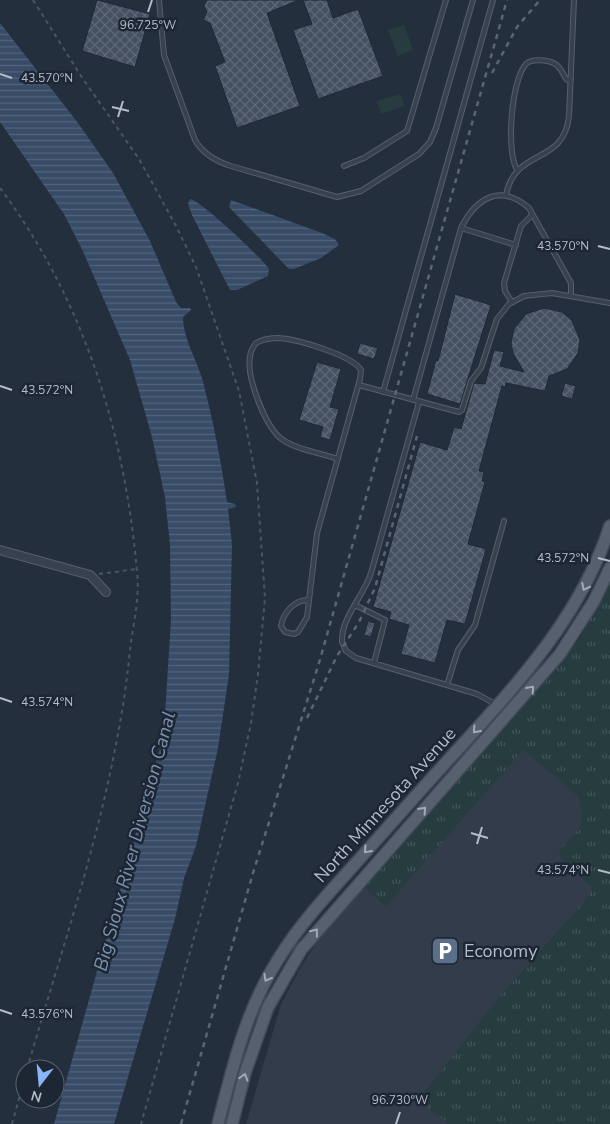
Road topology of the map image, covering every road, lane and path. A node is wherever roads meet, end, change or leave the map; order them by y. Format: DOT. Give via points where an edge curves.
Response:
graph roads {
  1 [pos="33,0"];
  2 [pos="158,0"];
  3 [pos="446,0"];
  4 [pos="473,0"];
  5 [pos="492,0"];
  6 [pos="574,0"];
  7 [pos="571,80"];
  8 [pos="344,166"];
  9 [pos="517,170"];
  10 [pos="0,188"];
  11 [pos="506,195"];
  12 [pos="532,215"];
  13 [pos="461,228"];
  14 [pos="516,245"];
  15 [pos="571,296"];
  16 [pos="512,302"];
  17 [pos="610,303"];
  18 [pos="359,385"];
  19 [pos="383,392"];
  20 [pos="413,400"];
  21 [pos="419,402"];
  22 [pos="338,459"];
  23 [pos="504,521"];
  24 [pos="610,526"];
  25 [pos="0,550"];
  26 [pos="610,568"];
  27 [pos="137,569"];
  28 [pos="90,575"];
  29 [pos="106,592"];
  30 [pos="309,600"];
  31 [pos="355,605"];
  32 [pos="374,663"];
  33 [pos="447,685"];
  34 [pos="497,706"];
  35 [pos="30,1059"];
  36 [pos="16,1109"];
  37 [pos="232,1123"];
  38 [pos="12,1124"];
  39 [pos="141,1124"];
  40 [pos="218,1124"];
  1 -- 39 [label="path" via="139,159 196,267 239,391 260,509 265,598 248,738 232,807"];
  2 -- 4 [label="lane" via="164,55 200,149 220,163 337,197 361,191 426,148 436,128"];
  3 -- 8 [label="lane" via="407,131 364,158"];
  5 -- 19 [label="lane"];
  6 -- 7 [label="lane"];
  7 -- 9 [label="lane" via="568,125 563,140"];
  7 -- 9 [label="lane" via="567,80 559,67 551,62 533,60 522,69 512,117 512,156"];
  9 -- 11 [label="lane" via="510,179"];
  10 -- 27 [label="path" via="36,238 61,284 88,347 120,454"];
  11 -- 12 [label="lane" via="519,200"];
  11 -- 13 [label="lane" via="496,195 474,207"];
  12 -- 14 [label="lane" via="523,222"];
  12 -- 15 [label="lane" via="571,283"];
  13 -- 14 [label="lane"];
  13 -- 20 [label="lane"];
  14 -- 16 [label="lane" via="504,283 505,292"];
  15 -- 16 [label="lane" via="536,294"];
  15 -- 17 [label="lane"];
  16 -- 21 [label="lane" via="497,319 481,368 471,381 462,410 456,413"];
  18 -- 19 [label="lane"];
  18 -- 22 [label="lane"];
  18 -- 22 [label="lane" via="361,370 350,360 288,340 262,339 256,343 250,357 255,390 276,434 293,445"];
  19 -- 20 [label="lane"];
  20 -- 21 [label="lane"];
  21 -- 31 [label="lane" via="372,573"];
  22 -- 30 [label="lane" via="317,533"];
  23 -- 33 [label="lane" via="475,625 458,650"];
  24 -- 34 [label="main road, North Minnesota Avenue, one-way" via="595,566 564,623"];
  25 -- 28 [label="street"];
  37 -- 26 [label="main road, North Minnesota Avenue, one-way" via="268,1007 301,950 560,654 594,601"];
  27 -- 28 [label="path"];
  27 -- 35 [label="path" via="128,671 113,769"];
  28 -- 29 [label="street"];
  30 -- 30 [label="lane" via="302,628 294,634 285,632 280,626 285,614 298,602"];
  31 -- 32 [label="lane" via="385,620"];
  31 -- 32 [label="lane" via="342,642 351,655"];
  32 -- 33 [label="lane"];
  33 -- 34 [label="lane" via="486,697"];
  34 -- 40 [label="main road, North Minnesota Avenue, one-way" via="319,904 279,958 244,1029"];
  36 -- 38 [label="path"];
}
